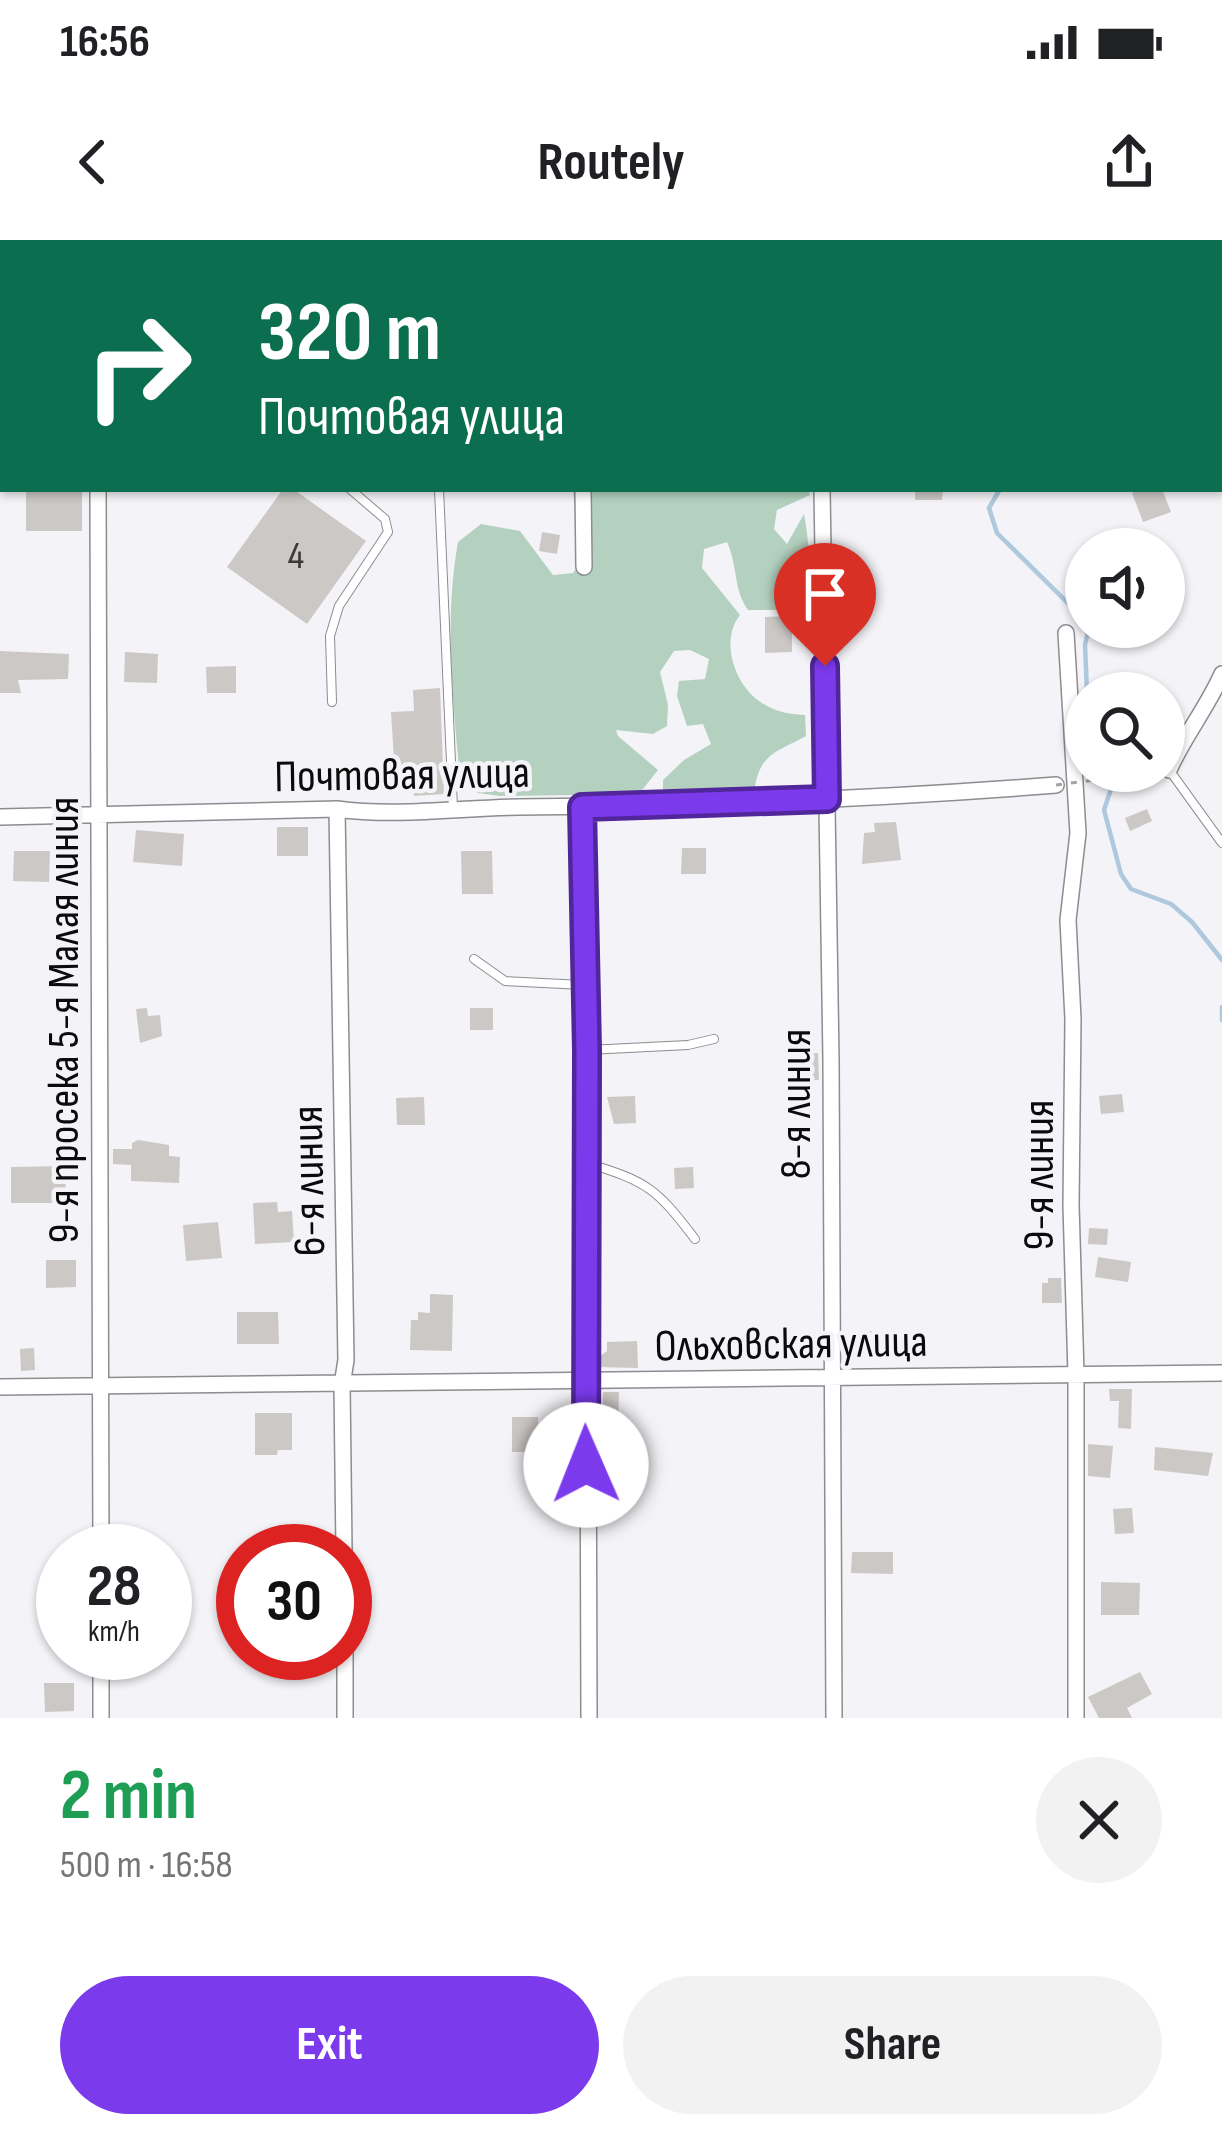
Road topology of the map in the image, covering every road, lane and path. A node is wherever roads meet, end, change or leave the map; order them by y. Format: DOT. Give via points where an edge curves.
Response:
graph roads {
  1 [pos="98,492"];
  2 [pos="354,492"];
  3 [pos="439,492"];
  4 [pos="583,492"];
  5 [pos="822,492"];
  6 [pos="584,566"];
  7 [pos="1067,648"];
  8 [pos="1222,674"];
  9 [pos="332,702"];
  10 [pos="1185,738"];
  11 [pos="1065,784"];
  12 [pos="1056,785"];
  13 [pos="1183,792"];
  14 [pos="827,799"];
  15 [pos="582,807"];
  16 [pos="452,808"];
  17 [pos="337,809"];
  18 [pos="96,815"];
  19 [pos="0,817"];
  20 [pos="1222,843"];
  21 [pos="475,959"];
  22 [pos="583,985"];
  23 [pos="714,1039"];
  24 [pos="587,1050"];
  25 [pos="586,1162"];
  26 [pos="695,1239"];
  27 [pos="1222,1372"];
  28 [pos="1076,1374"];
  29 [pos="830,1378"];
  30 [pos="586,1380"];
  31 [pos="342,1385"];
  32 [pos="0,1387"];
  33 [pos="101,1387"];
  34 [pos="101,1524"];
  35 [pos="344,1524"];
  36 [pos="101,1680"];
  37 [pos="345,1680"];
  38 [pos="101,1718"];
  39 [pos="345,1718"];
  40 [pos="589,1718"];
  41 [pos="834,1718"];
  42 [pos="1076,1718"];
  1 -- 18 [label="street, 9-я просека 5-я Малая линия"];
  2 -- 9 [label="lane" via="385,519 388,532 339,606 330,636"];
  3 -- 16 [label="lane"];
  4 -- 6 [label="street"];
  5 -- 14 [label="street, 8-я линия"];
  7 -- 28 [label="street, 9-я линия" via="1078,833 1067,920"];
  8 -- 10 [label="street"];
  11 -- 12 [label="path, bridge"];
  12 -- 14 [label="street, Почтовая улица"];
  13 -- 20 [label="lane"];
  14 -- 15 [label="street, Почтовая улица"];
  14 -- 29 [label="street, 8-я линия"];
  15 -- 16 [label="street, Почтовая улица"];
  15 -- 22 [label="street"];
  16 -- 17 [label="street, Почтовая улица"];
  17 -- 18 [label="street, Почтовая улица"];
  17 -- 31 [label="street, 6-я линия"];
  18 -- 19 [label="street, Почтовая улица"];
  18 -- 33 [label="street, 9-я просека 5-я Малая линия"];
  21 -- 22 [label="lane" via="506,981"];
  22 -- 24 [label="street"];
  23 -- 24 [label="lane"];
  24 -- 25 [label="street"];
  25 -- 26 [label="lane" via="660,1194"];
  25 -- 30 [label="street"];
  27 -- 28 [label="street, Ольховская улица"];
  28 -- 29 [label="street, Ольховская улица"];
  28 -- 42 [label="street, 9-я линия"];
  29 -- 30 [label="street, Ольховская улица"];
  29 -- 41 [label="street, 8-я линия"];
  30 -- 31 [label="street, Ольховская улица"];
  30 -- 40 [label="street"];
  31 -- 33 [label="street, Ольховская улица"];
  31 -- 35 [label="street, 6-я линия"];
  32 -- 33 [label="street, Ольховская улица"];
  33 -- 34 [label="street, 9-я просека 5-я Малая линия"];
  36 -- 38 [label="street"];
  37 -- 39 [label="street"];
}
